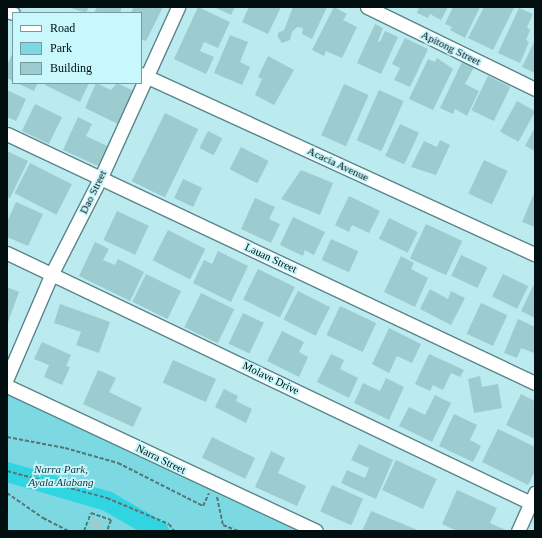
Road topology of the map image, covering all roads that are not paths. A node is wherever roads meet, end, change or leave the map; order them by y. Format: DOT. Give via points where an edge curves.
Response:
graph roads {
  1 [pos="178,7"];
  2 [pos="367,7"];
  3 [pos="143,75"];
  4 [pos="139,84"];
  5 [pos="535,89"];
  6 [pos="7,134"];
  7 [pos="101,177"];
  8 [pos="7,253"];
  9 [pos="535,254"];
  10 [pos="52,273"];
  11 [pos="7,378"];
  12 [pos="535,383"];
  13 [pos="7,386"];
  14 [pos="534,500"];
  15 [pos="316,531"];
  16 [pos="518,531"];
  1 -- 3 [label="street, Dao Street"];
  2 -- 5 [label="street, Apitong Street"];
  3 -- 9 [label="street, Acacia Avenue"];
  4 -- 7 [label="street, Dao Street"];
  6 -- 7 [label="street, Lauan Street"];
  7 -- 10 [label="street, Dao Street"];
  7 -- 12 [label="street, Lauan Street"];
  8 -- 10 [label="street, Molave Drive"];
  10 -- 11 [label="street, Dao Street"];
  10 -- 14 [label="street, Molave Drive"];
  13 -- 15 [label="street, Narra Street"];
  14 -- 16 [label="street"];
}
